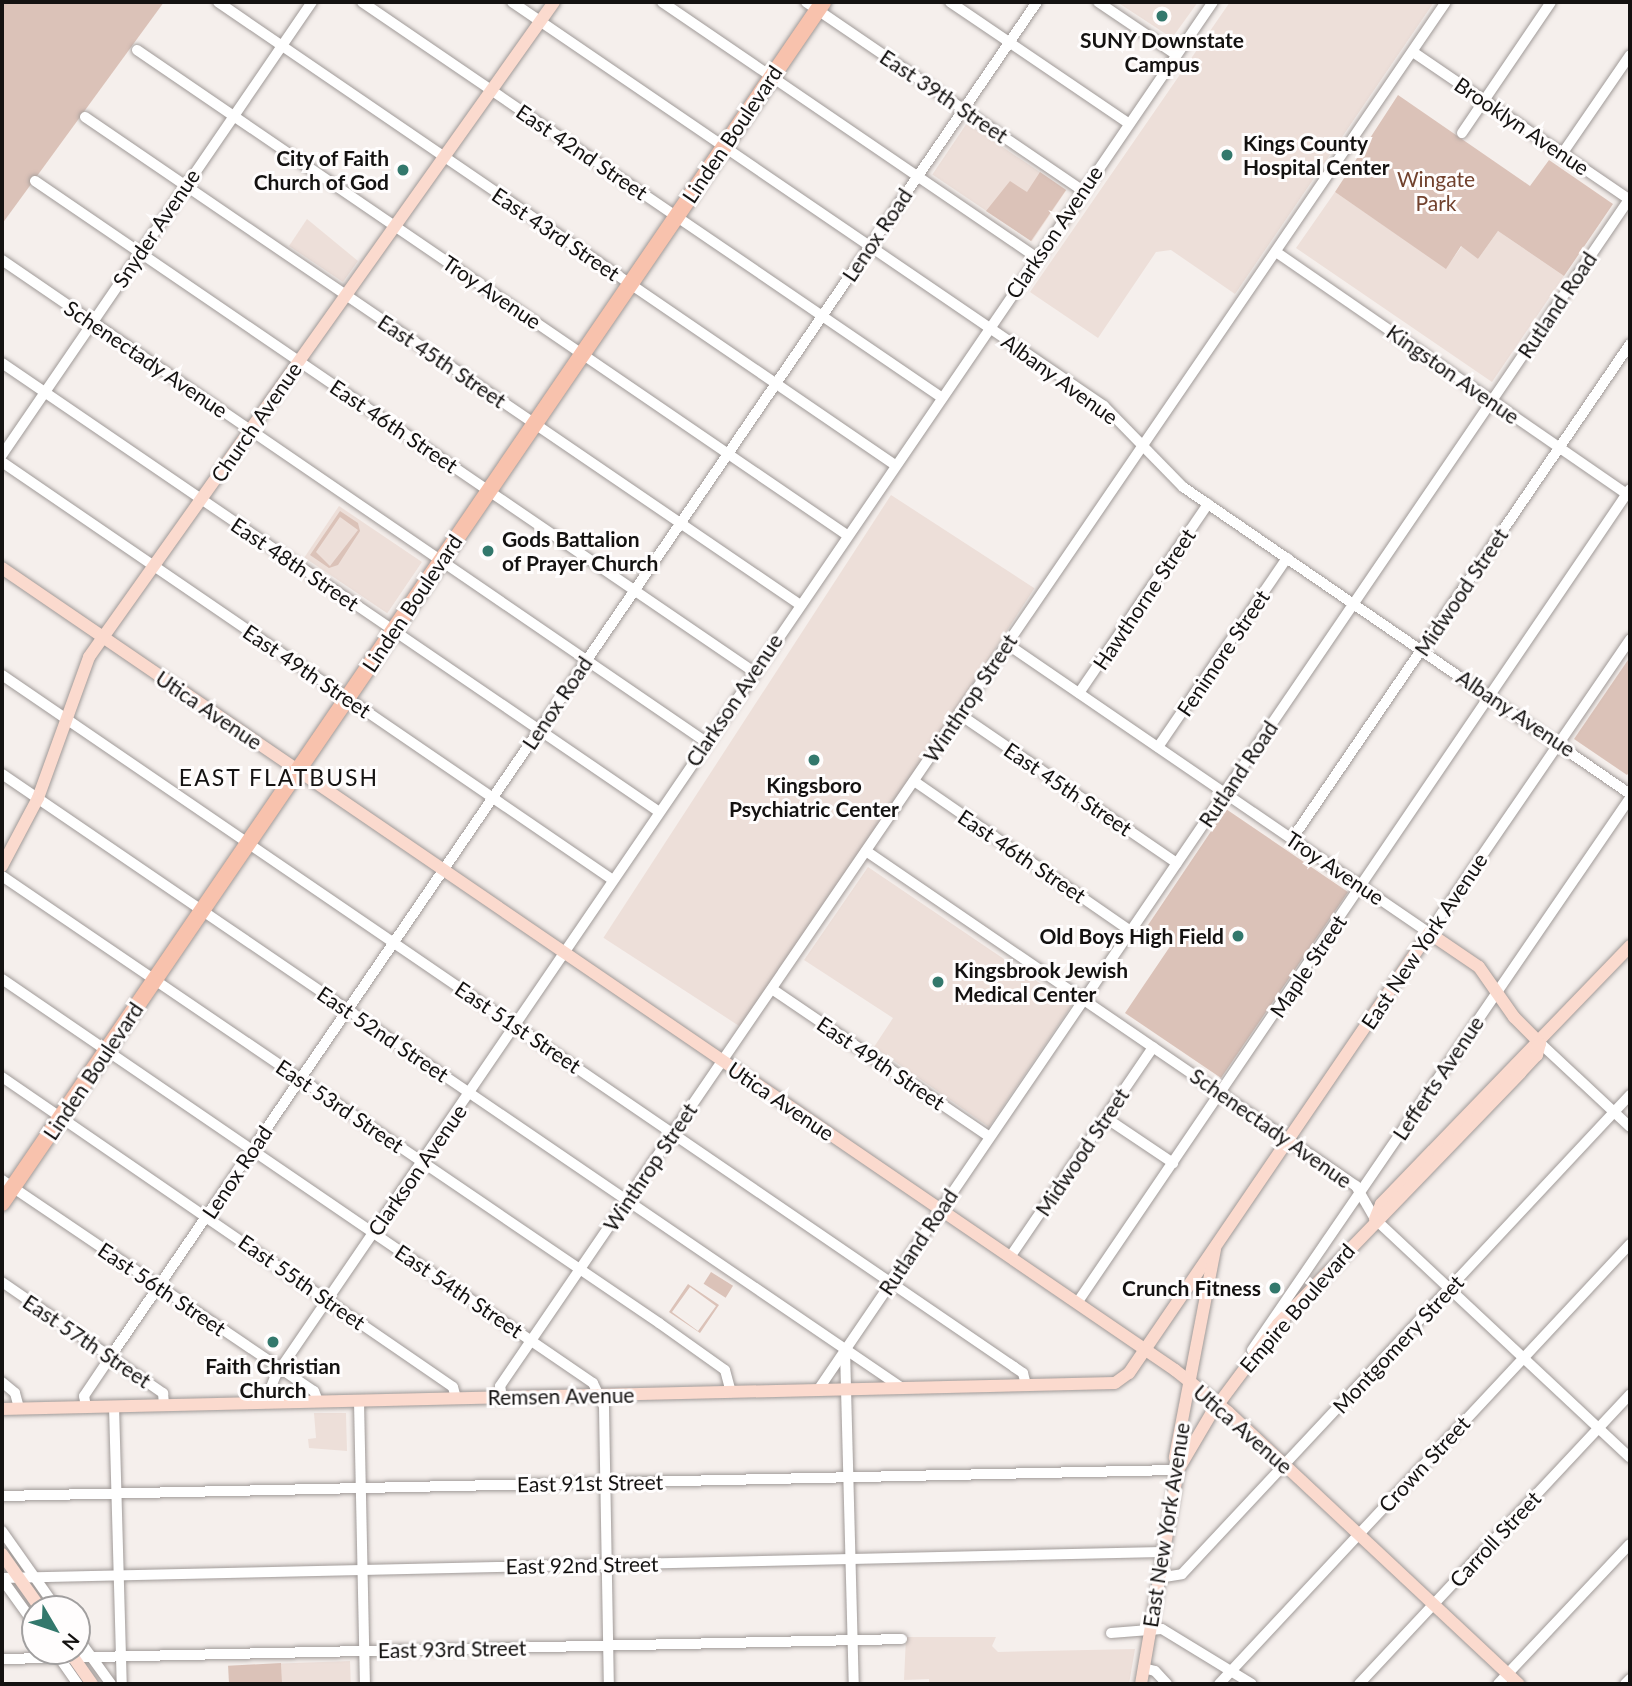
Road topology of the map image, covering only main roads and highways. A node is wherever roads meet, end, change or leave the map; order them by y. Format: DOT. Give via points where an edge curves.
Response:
graph roads {
  1 [pos="554,2"];
  2 [pos="816,4"];
  3 [pos="2,568"];
  4 [pos="103,637"];
  5 [pos="298,771"];
  6 [pos="2,866"];
  7 [pos="1429,933"];
  8 [pos="1630,946"];
  9 [pos="1540,1043"];
  10 [pos="7,1183"];
  11 [pos="2,1203"];
  12 [pos="1217,1242"];
  13 [pos="1145,1350"];
  14 [pos="1120,1381"];
  15 [pos="1191,1382"];
  16 [pos="1219,1404"];
  17 [pos="2,1409"];
  18 [pos="1178,1470"];
  19 [pos="2,1554"];
  20 [pos="30,1595"];
  21 [pos="74,1665"];
  22 [pos="92,1684"];
  23 [pos="1141,1684"];
  24 [pos="1519,1684"];
  1 -- 4 [label="main road, Church Avenue"];
  2 -- 5 [label="highway, Linden Boulevard" via="772,77"];
  3 -- 4 [label="main road, Utica Avenue"];
  4 -- 5 [label="main road, Utica Avenue"];
  4 -- 6 [label="main road, Church Avenue" via="89,657 38,798"];
  5 -- 10 [label="highway, Linden Boulevard" via="61,1118"];
  5 -- 13 [label="main road, Utica Avenue"];
  7 -- 9 [label="main road, Troy Avenue" via="1479,967 1514,1017"];
  7 -- 12 [label="main road, East New York Avenue"];
  8 -- 9 [label="main road, Empire Boulevard"];
  9 -- 16 [label="main road, Empire Boulevard" via="1530,1046 1379,1207 1375,1219 1250,1360"];
  10 -- 11 [label="highway, Linden Boulevard"];
  12 -- 13 [label="main road, East New York Avenue"];
  12 -- 15 [label="main road, East New York Avenue"];
  13 -- 14 [label="main road, East New York Avenue"];
  13 -- 15 [label="main road, Utica Avenue"];
  14 -- 17 [label="main road, Remsen Avenue"];
  15 -- 16 [label="main road, Utica Avenue"];
  15 -- 18 [label="main road, East New York Avenue" via="1175,1457"];
  16 -- 18 [label="main road, Empire Boulevard"];
  16 -- 24 [label="main road, Utica Avenue"];
  18 -- 23 [label="main road, East New York Avenue"];
  19 -- 20 [label="main road"];
  21 -- 22 [label="main road"];
}
